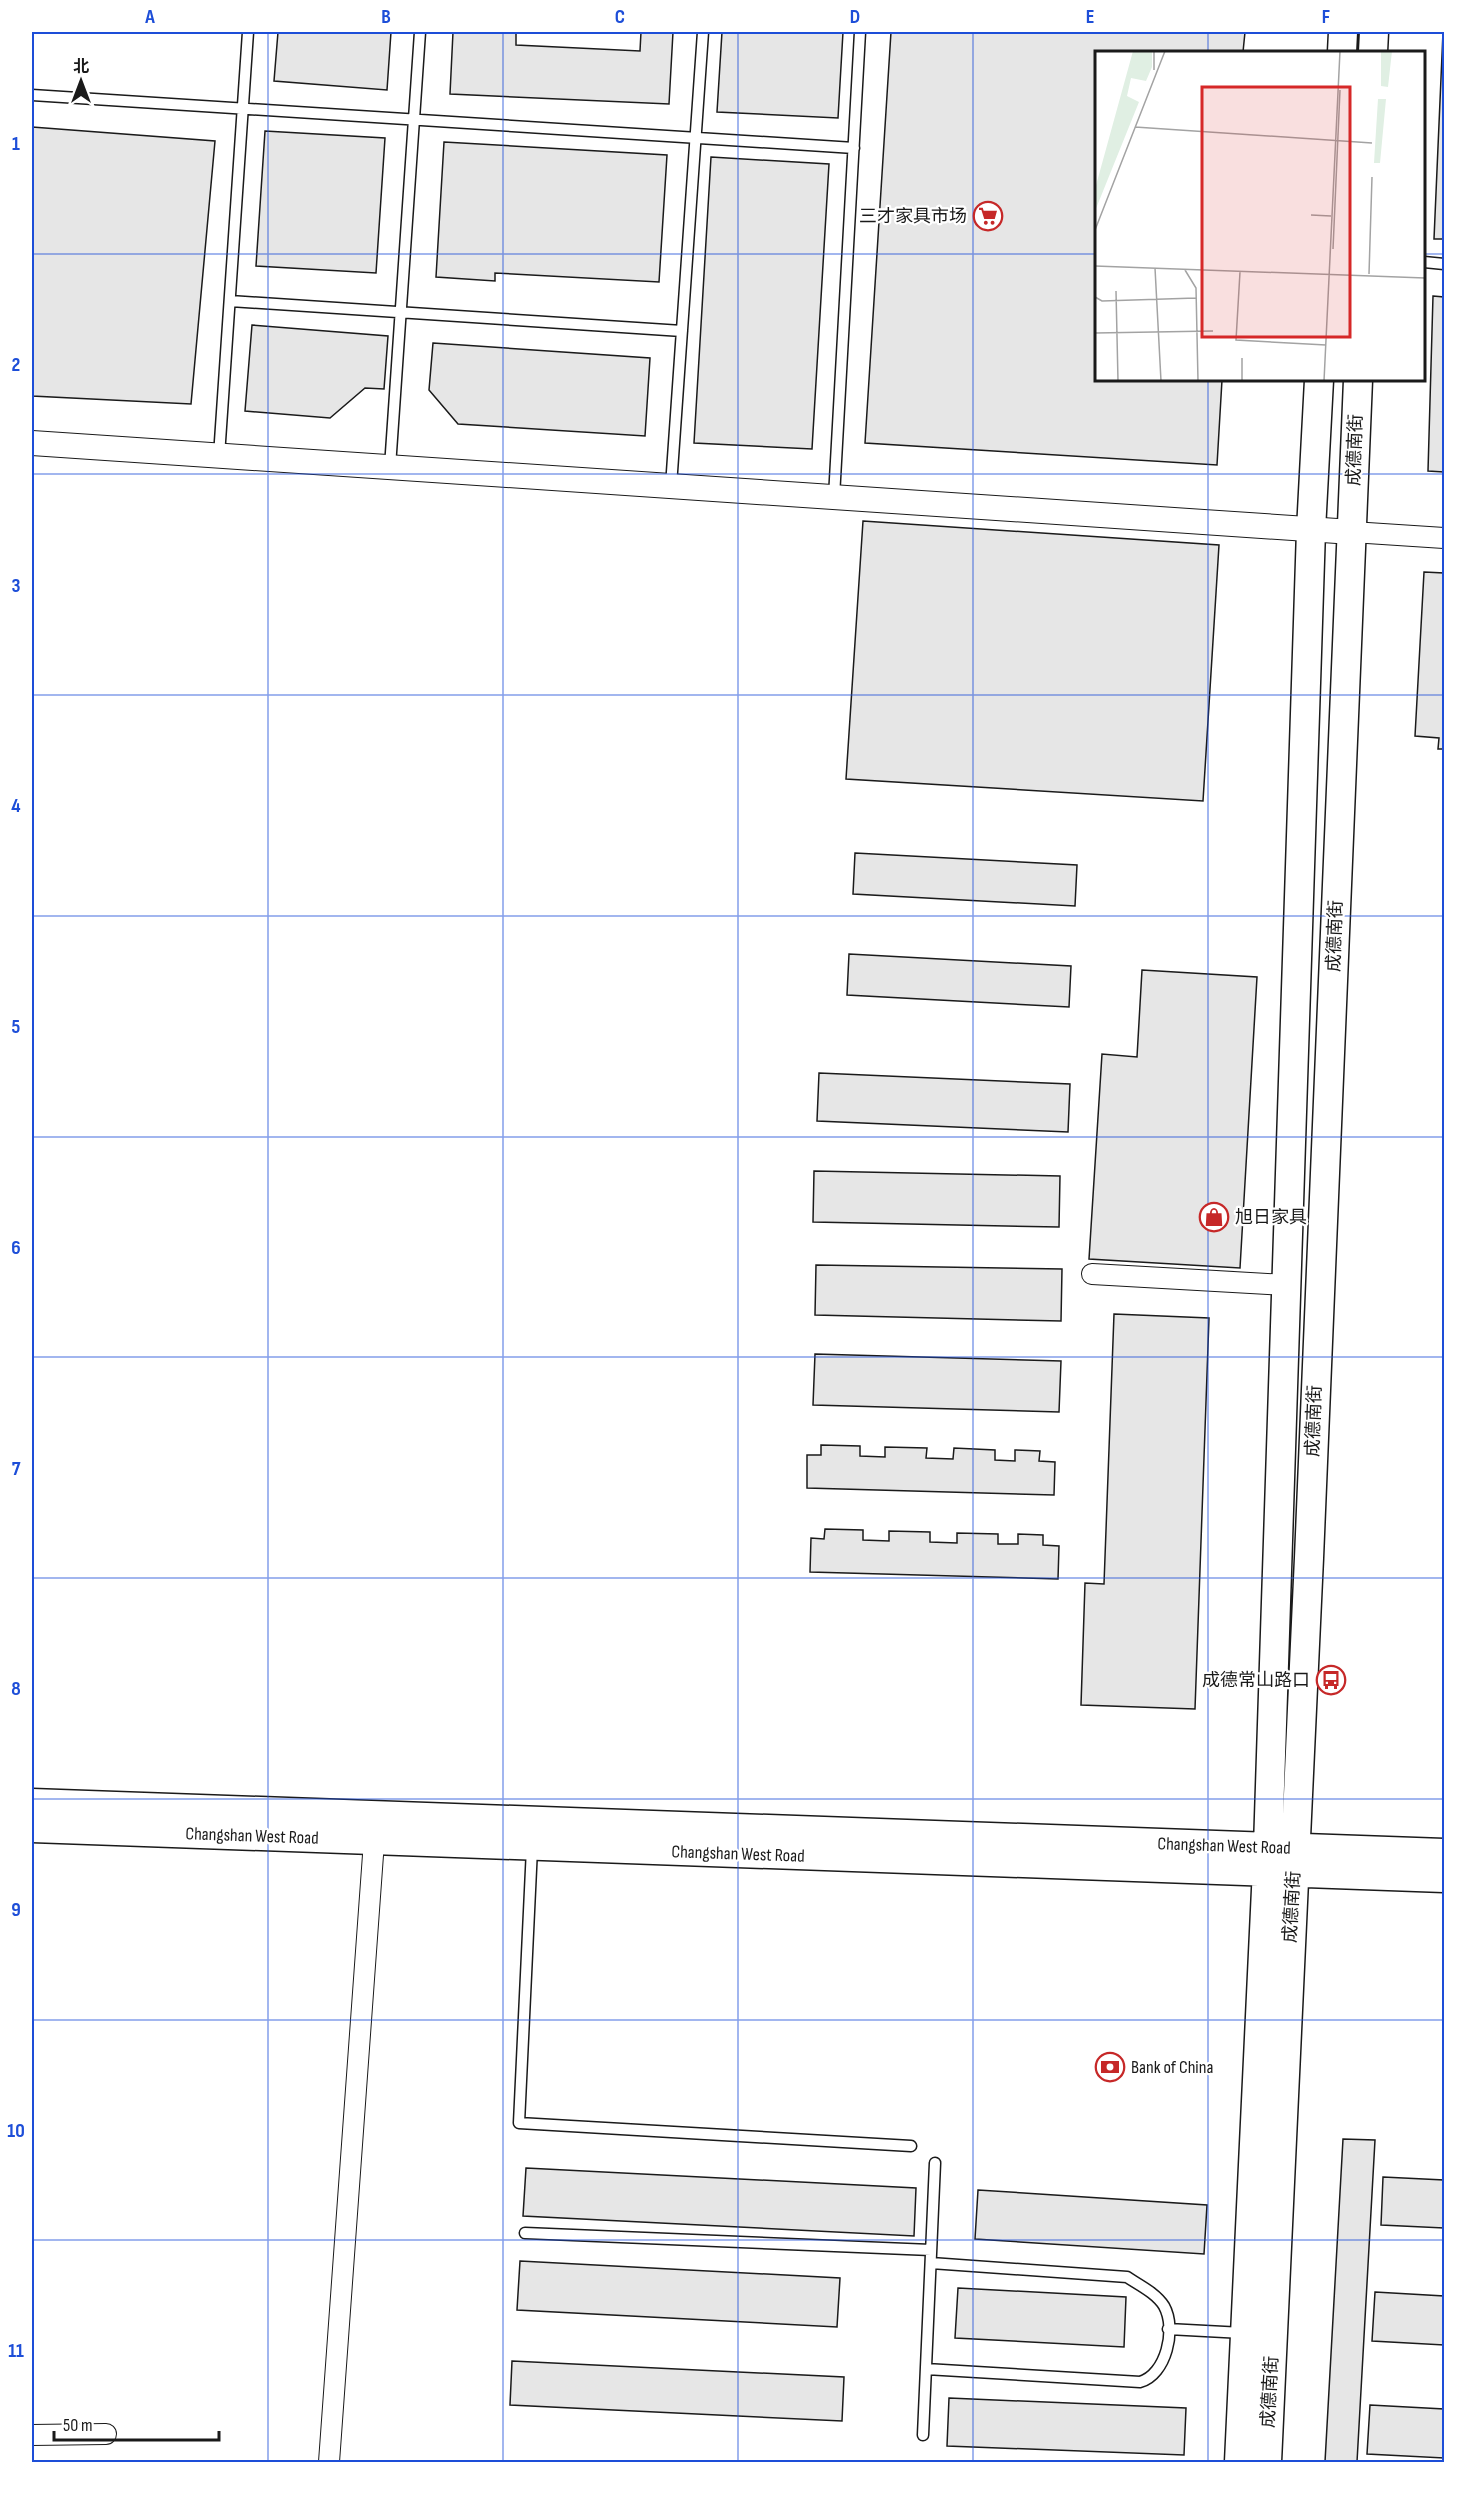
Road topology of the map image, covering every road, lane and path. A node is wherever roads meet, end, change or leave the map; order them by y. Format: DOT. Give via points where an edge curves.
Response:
graph roads {
  1 [pos="248,32"];
  2 [pos="420,32"];
  3 [pos="703,32"];
  4 [pos="860,32"];
  5 [pos="1343,32"];
  6 [pos="1374,32"];
  7 [pos="1342,51"];
  8 [pos="1373,51"];
  9 [pos="32,95"];
  10 [pos="243,108"];
  11 [pos="414,119"];
  12 [pos="696,138"];
  13 [pos="854,148"];
  14 [pos="1425,262"];
  15 [pos="1444,264"];
  16 [pos="230,301"];
  17 [pos="401,312"];
  18 [pos="682,331"];
  19 [pos="1318,381"];
  20 [pos="1358,381"];
  21 [pos="32,443"];
  22 [pos="219,456"];
  23 [pos="390,467"];
  24 [pos="671,486"];
  25 [pos="834,497"];
  26 [pos="1311,530"];
  27 [pos="1352,532"];
  28 [pos="1444,538"];
  29 [pos="1092,1274"];
  30 [pos="1287,1285"];
  31 [pos="32,1803"];
  32 [pos="32,1828"];
  33 [pos="374,1841"];
  34 [pos="531,1847"];
  35 [pos="1444,1853"];
  36 [pos="1281,1860"];
  37 [pos="1444,1878"];
  38 [pos="910,2146"];
  39 [pos="935,2163"];
  40 [pos="525,2233"];
  41 [pos="931,2250"];
  42 [pos="931,2263"];
  43 [pos="1168,2329"];
  44 [pos="1245,2333"];
  45 [pos="926,2369"];
  46 [pos="106,2434"];
  47 [pos="32,2435"];
  48 [pos="923,2435"];
  49 [pos="329,2463"];
  50 [pos="1239,2463"];
  51 [pos="1267,2463"];
  1 -- 10 [label="lane"];
  2 -- 11 [label="lane"];
  3 -- 12 [label="lane"];
  4 -- 13 [label="lane"];
  5 -- 7 [label="main road"];
  6 -- 8 [label="main road"];
  9 -- 10 [label="lane"];
  10 -- 11 [label="lane"];
  10 -- 16 [label="lane"];
  11 -- 12 [label="lane"];
  11 -- 17 [label="lane"];
  12 -- 13 [label="lane"];
  12 -- 18 [label="lane"];
  13 -- 25 [label="lane"];
  14 -- 15 [label="lane"];
  16 -- 17 [label="lane"];
  16 -- 22 [label="lane"];
  17 -- 18 [label="lane"];
  17 -- 23 [label="lane"];
  18 -- 24 [label="lane"];
  19 -- 26 [label="main road, 成德南街"];
  20 -- 27 [label="main road, 成德南街"];
  21 -- 22 [label="street"];
  22 -- 23 [label="street"];
  23 -- 24 [label="street"];
  24 -- 25 [label="street"];
  25 -- 26 [label="street"];
  26 -- 27 [label="street"];
  26 -- 30 [label="main road, 成德南街"];
  27 -- 28 [label="street"];
  27 -- 36 [label="main road, 成德南街"];
  29 -- 30 [label="street"];
  30 -- 36 [label="main road, 成德南街"];
  31 -- 36 [label="main road, Changshan West Road"];
  32 -- 33 [label="main road, Changshan West Road"];
  33 -- 34 [label="main road, Changshan West Road"];
  33 -- 49 [label="street"];
  34 -- 36 [label="main road, Changshan West Road"];
  34 -- 38 [label="lane" via="519,2123"];
  35 -- 36 [label="main road, Changshan West Road"];
  36 -- 37 [label="main road, Changshan West Road"];
  36 -- 44 [label="main road, 成德南街"];
  36 -- 51 [label="main road, 成德南街"];
  39 -- 41 [label="lane"];
  40 -- 41 [label="lane"];
  41 -- 42 [label="lane"];
  42 -- 43 [label="lane" via="1127,2277 1165,2307"];
  42 -- 45 [label="lane"];
  43 -- 44 [label="lane"];
  43 -- 45 [label="lane" via="1167,2351 1159,2369 1140,2382"];
  44 -- 50 [label="main road, 成德南街"];
  45 -- 48 [label="lane"];
  46 -- 47 [label="street"];
}
